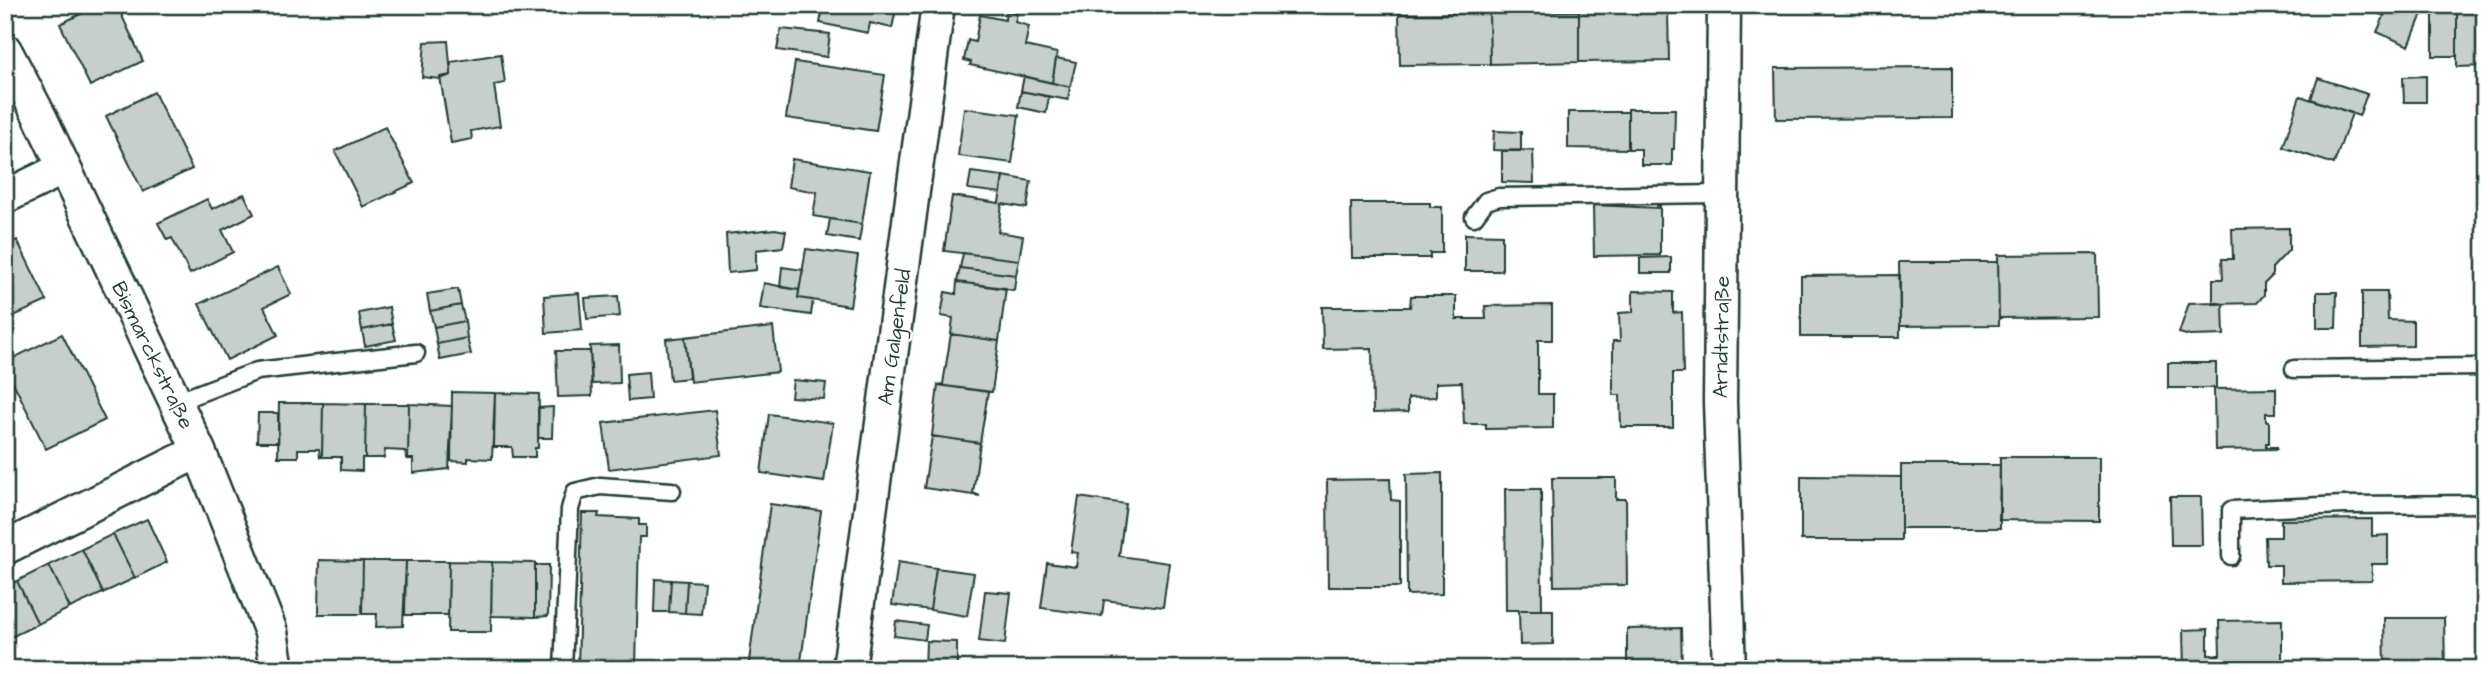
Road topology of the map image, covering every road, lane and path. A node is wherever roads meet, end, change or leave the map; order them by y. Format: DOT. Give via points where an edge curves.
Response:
graph roads {
  1 [pos="938,5"];
  2 [pos="1724,5"];
  3 [pos="5,50"];
  4 [pos="64,168"];
  5 [pos="1722,194"];
  6 [pos="5,197"];
  7 [pos="1474,217"];
  8 [pos="415,353"];
  9 [pos="2485,367"];
  10 [pos="2294,369"];
  11 [pos="176,402"];
  12 [pos="199,451"];
  13 [pos="672,491"];
  14 [pos="2485,503"];
  15 [pos="5,548"];
  16 [pos="2231,556"];
  17 [pos="277,669"];
  18 [pos="563,669"];
  19 [pos="849,669"];
  20 [pos="1729,669"];
  1 -- 19 [label="street, Am Galgenfeld"];
  2 -- 5 [label="street, Arndtstraße"];
  3 -- 4 [label="street, Bismarckstraße"];
  4 -- 6 [label="street"];
  4 -- 11 [label="street, Bismarckstraße"];
  5 -- 7 [label="lane" via="1499,197 1486,201"];
  5 -- 20 [label="street, Arndtstraße" via="1720,402"];
  8 -- 11 [label="lane" via="257,371"];
  9 -- 10 [label="lane"];
  11 -- 12 [label="street, Bismarckstraße"];
  12 -- 15 [label="street"];
  12 -- 17 [label="street, Bismarckstraße" via="271,632"];
  13 -- 18 [label="lane" via="600,486 575,492 570,509"];
  14 -- 16 [label="lane" via="2231,510"];
}
